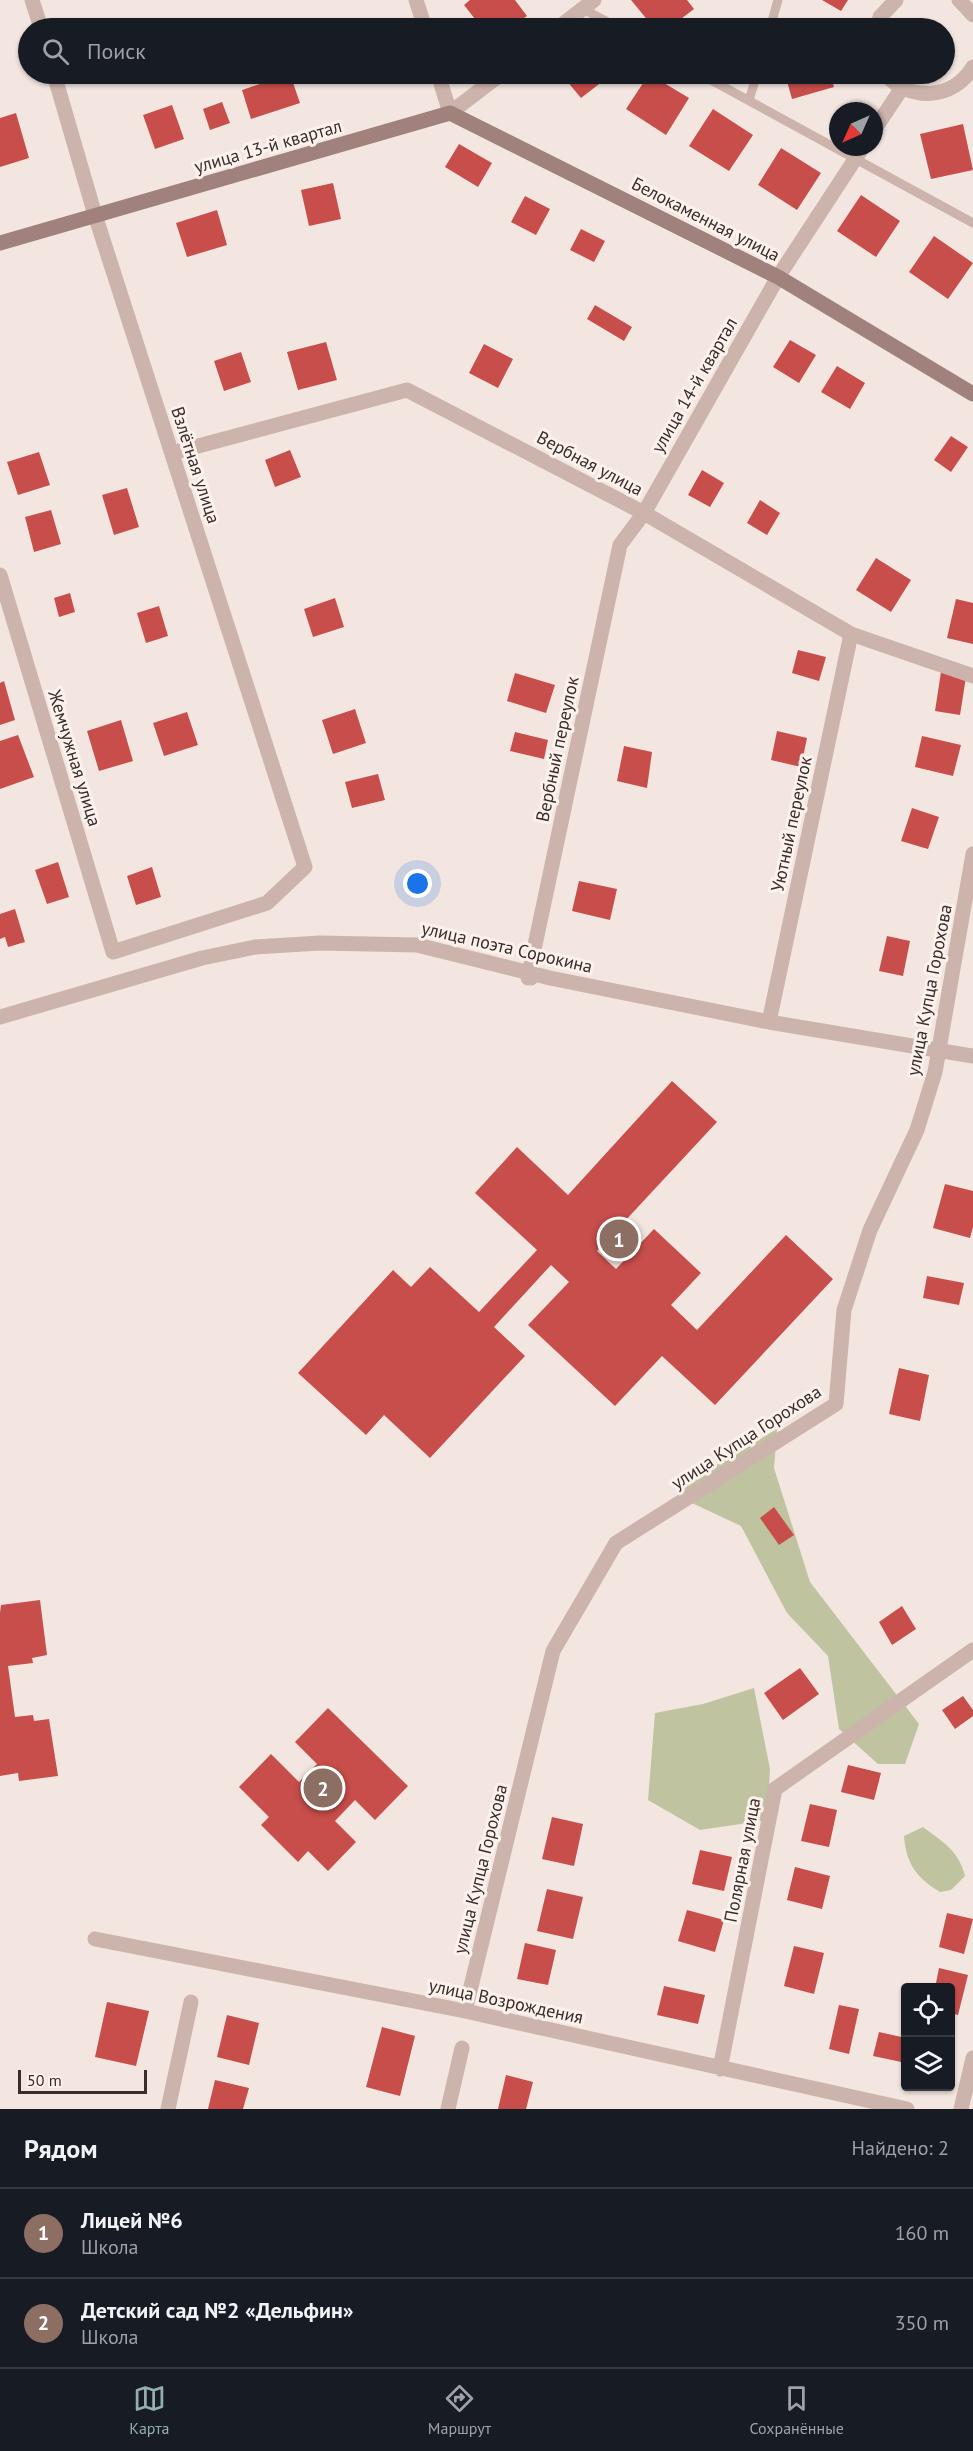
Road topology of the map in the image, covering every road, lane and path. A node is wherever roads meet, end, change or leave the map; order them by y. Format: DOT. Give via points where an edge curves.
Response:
graph roads {
  1 [pos="32,0"];
  2 [pos="416,0"];
  3 [pos="778,0"];
  4 [pos="896,0"];
  5 [pos="959,0"];
  6 [pos="589,4"];
  7 [pos="973,15"];
  8 [pos="38,18"];
  9 [pos="422,18"];
  10 [pos="571,18"];
  11 [pos="606,18"];
  12 [pos="773,18"];
  13 [pos="880,18"];
  14 [pos="973,67"];
  15 [pos="57,84"];
  16 [pos="441,84"];
  17 [pos="488,84"];
  18 [pos="719,84"];
  19 [pos="754,84"];
  20 [pos="897,84"];
  21 [pos="902,88"];
  22 [pos="749,100"];
  23 [pos="450,113"];
  24 [pos="883,116"];
  25 [pos="829,139"];
  26 [pos="857,156"];
  27 [pos="864,156"];
  28 [pos="95,215"];
  29 [pos="973,223"];
  30 [pos="0,243"];
  31 [pos="778,277"];
  32 [pos="973,394"];
  33 [pos="172,453"];
  34 [pos="644,513"];
  35 [pos="0,575"];
  36 [pos="851,634"];
  37 [pos="973,676"];
  38 [pos="973,854"];
  39 [pos="113,952"];
  40 [pos="550,978"];
  41 [pos="0,1017"];
  42 [pos="769,1022"];
  43 [pos="940,1050"];
  44 [pos="973,1056"];
  45 [pos="973,1650"];
  46 [pos="95,1939"];
  47 [pos="191,2002"];
  48 [pos="465,2011"];
  49 [pos="462,2048"];
  50 [pos="973,2058"];
  51 [pos="720,2069"];
  52 [pos="168,2109"];
  53 [pos="448,2109"];
  54 [pos="908,2109"];
  55 [pos="961,2109"];
  1 -- 8 [label="street"];
  2 -- 9 [label="street"];
  3 -- 12 [label="lane"];
  4 -- 13 [label="street"];
  5 -- 7 [label="street"];
  6 -- 10 [label="street"];
  6 -- 11 [label="lane"];
  14 -- 21 [label="street" via="966,79 947,92 924,95"];
  15 -- 28 [label="street, Взлётная улица"];
  16 -- 23 [label="street"];
  17 -- 23 [label="street"];
  18 -- 22 [label="lane"];
  19 -- 22 [label="lane"];
  20 -- 21 [label="street"];
  21 -- 24 [label="street"];
  22 -- 25 [label="lane"];
  23 -- 28 [label="street, улица 13-й квартал"];
  23 -- 31 [label="street, Белокаменная улица"];
  26 -- 31 [label="street, улица 14-й квартал"];
  27 -- 29 [label="lane"];
  28 -- 30 [label="street, улица 13-й квартал"];
  28 -- 33 [label="street, Взлётная улица"];
  31 -- 32 [label="street, Белокаменная улица"];
  31 -- 34 [label="street, улица 14-й квартал"];
  33 -- 34 [label="street, Вербная улица" via="407,390"];
  33 -- 39 [label="street, Взлётная улица" via="305,867 267,903"];
  34 -- 36 [label="street, Вербная улица"];
  34 -- 40 [label="street, Вербный переулок" via="620,545 528,978"];
  35 -- 39 [label="street, Жемчужная улица"];
  36 -- 37 [label="street, Вербная улица"];
  36 -- 42 [label="street, Уютный переулок"];
  38 -- 43 [label="street, улица Купца Горохова"];
  40 -- 41 [label="street, улица поэта Сорокина" via="417,945 320,943 255,947 202,958"];
  40 -- 42 [label="street, улица поэта Сорокина"];
  42 -- 43 [label="street, улица поэта Сорокина"];
  43 -- 44 [label="street, улица поэта Сорокина"];
  43 -- 48 [label="street, улица Купца Горохова" via="917,1130 870,1230 844,1310 836,1404 616,1544 553,1651"];
  45 -- 51 [label="street, Полярная улица" via="775,1789"];
  46 -- 48 [label="street, улица Возрождения"];
  47 -- 52 [label="street"];
  48 -- 51 [label="street, улица Возрождения"];
  49 -- 53 [label="street"];
  50 -- 55 [label="street"];
  51 -- 54 [label="street, улица Возрождения"];
}
